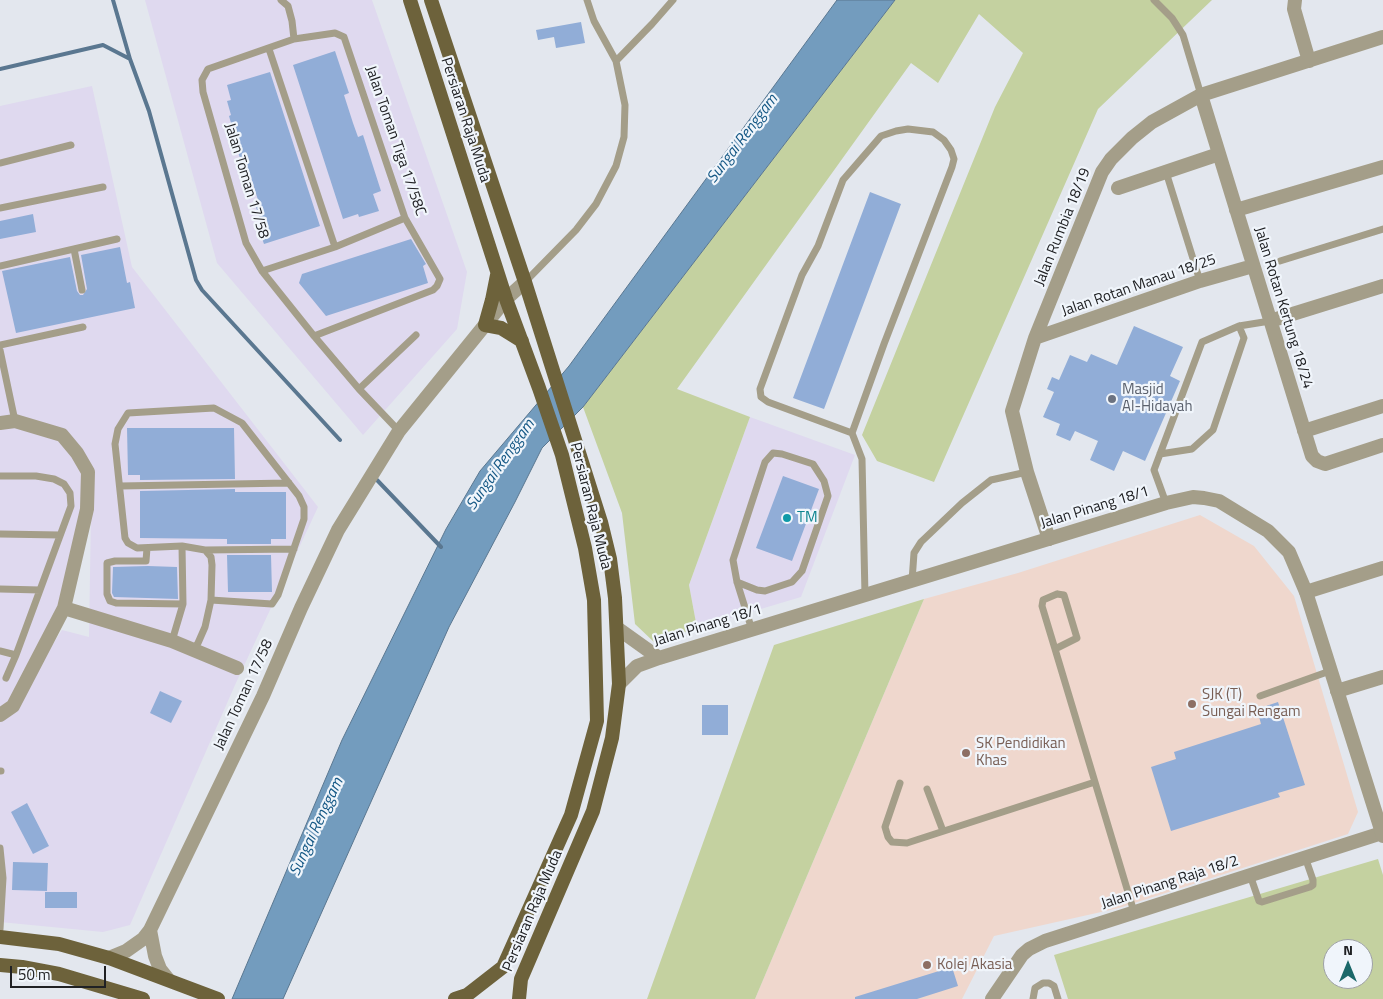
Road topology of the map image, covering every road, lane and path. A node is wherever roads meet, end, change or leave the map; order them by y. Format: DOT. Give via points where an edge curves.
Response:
graph roads {
  1 [pos="280,0"];
  2 [pos="410,0"];
  3 [pos="431,0"];
  4 [pos="587,0"];
  5 [pos="673,0"];
  6 [pos="1154,0"];
  7 [pos="1295,0"];
  8 [pos="1383,37"];
  9 [pos="294,39"];
  10 [pos="269,49"];
  11 [pos="616,61"];
  12 [pos="1308,61"];
  13 [pos="1201,96"];
  14 [pos="71,145"];
  15 [pos="1219,154"];
  16 [pos="0,163"];
  17 [pos="1383,167"];
  18 [pos="1166,172"];
  19 [pos="103,187"];
  20 [pos="1118,188"];
  21 [pos="0,208"];
  22 [pos="1236,210"];
  23 [pos="405,218"];
  24 [pos="1383,229"];
  25 [pos="117,239"];
  26 [pos="335,247"];
  27 [pos="74,249"];
  28 [pos="1280,261"];
  29 [pos="0,266"];
  30 [pos="1253,266"];
  31 [pos="262,271"];
  32 [pos="497,272"];
  33 [pos="1200,281"];
  34 [pos="525,282"];
  35 [pos="1383,286"];
  36 [pos="82,290"];
  37 [pos="506,299"];
  38 [pos="1270,321"];
  39 [pos="485,325"];
  40 [pos="1239,326"];
  41 [pos="83,327"];
  42 [pos="416,335"];
  43 [pos="314,336"];
  44 [pos="1035,338"];
  45 [pos="522,341"];
  46 [pos="0,345"];
  47 [pos="0,350"];
  48 [pos="359,389"];
  49 [pos="1383,406"];
  50 [pos="15,420"];
  51 [pos="0,423"];
  52 [pos="399,431"];
  53 [pos="1304,431"];
  54 [pos="852,433"];
  55 [pos="1383,445"];
  56 [pos="1160,454"];
  57 [pos="1026,472"];
  58 [pos="0,476"];
  59 [pos="289,483"];
  60 [pos="120,486"];
  61 [pos="1166,503"];
  62 [pos="0,534"];
  63 [pos="60,535"];
  64 [pos="1049,539"];
  65 [pos="182,546"];
  66 [pos="147,548"];
  67 [pos="294,549"];
  68 [pos="205,550"];
  69 [pos="1383,568"];
  70 [pos="912,581"];
  71 [pos="737,582"];
  72 [pos="0,589"];
  73 [pos="40,590"];
  74 [pos="1306,592"];
  75 [pos="865,595"];
  76 [pos="211,600"];
  77 [pos="183,604"];
  78 [pos="64,608"];
  79 [pos="617,628"];
  80 [pos="752,630"];
  81 [pos="172,641"];
  82 [pos="1055,649"];
  83 [pos="193,650"];
  84 [pos="0,651"];
  85 [pos="16,655"];
  86 [pos="659,658"];
  87 [pos="236,668"];
  88 [pos="1330,671"];
  89 [pos="1383,677"];
  90 [pos="6,678"];
  91 [pos="619,684"];
  92 [pos="1337,691"];
  93 [pos="1260,696"];
  94 [pos="0,715"];
  95 [pos="1094,782"];
  96 [pos="900,783"];
  97 [pos="926,789"];
  98 [pos="943,831"];
  99 [pos="1383,835"];
  100 [pos="0,848"];
  101 [pos="1305,857"];
  102 [pos="1250,875"];
  103 [pos="1134,912"];
  104 [pos="0,929"];
  105 [pos="150,930"];
  106 [pos="0,937"];
  107 [pos="109,958"];
  108 [pos="0,966"];
  109 [pos="168,979"];
  110 [pos="1056,997"];
  111 [pos="143,999"];
  112 [pos="218,999"];
  113 [pos="455,999"];
  114 [pos="519,999"];
  115 [pos="992,999"];
  116 [pos="1033,999"];
  1 -- 9 [label="lane" via="288,6"];
  2 -- 32 [label="main road, Persiaran Raja Muda"];
  3 -- 34 [label="main road, Persiaran Raja Muda"];
  4 -- 11 [label="lane" via="594,21"];
  5 -- 11 [label="lane"];
  6 -- 13 [label="lane" via="1172,18 1183,36"];
  7 -- 12 [label="street" via="1294,9"];
  8 -- 12 [label="street, Jalan Rumbia 18/19"];
  9 -- 10 [label="lane"];
  9 -- 23 [label="lane, Jalan Toman Tiga 17/58C" via="327,33 344,37"];
  10 -- 26 [label="lane"];
  10 -- 31 [label="lane, Jalan Toman 17/58" via="208,69 202,80 246,243"];
  11 -- 34 [label="lane" via="625,105 624,137 616,166 596,204 576,230"];
  12 -- 13 [label="street, Jalan Rumbia 18/19"];
  13 -- 15 [label="street, Jalan Rotan Kertung 18/24"];
  13 -- 44 [label="street, Jalan Rumbia 18/19" via="1152,122 1111,159 1102,172"];
  14 -- 16 [label="lane"];
  15 -- 18 [label="street"];
  15 -- 22 [label="street, Jalan Rotan Kertung 18/24"];
  17 -- 22 [label="street"];
  18 -- 20 [label="street"];
  18 -- 33 [label="lane"];
  19 -- 21 [label="lane"];
  22 -- 30 [label="street, Jalan Rotan Kertung 18/24"];
  23 -- 26 [label="lane"];
  23 -- 43 [label="lane, Jalan Toman Tiga 17/58C" via="440,279 437,286"];
  24 -- 28 [label="lane"];
  25 -- 27 [label="lane"];
  26 -- 31 [label="lane"];
  27 -- 29 [label="lane"];
  27 -- 36 [label="lane"];
  30 -- 33 [label="street, Jalan Rotan Manau 18/25"];
  30 -- 38 [label="street, Jalan Rotan Kertung 18/24"];
  31 -- 43 [label="lane, Jalan Toman 17/58"];
  32 -- 37 [label="main road, Persiaran Raja Muda"];
  32 -- 39 [label="main road"];
  33 -- 44 [label="street, Jalan Rotan Manau 18/25"];
  34 -- 37 [label="street, Jalan Toman 17/58"];
  34 -- 79 [label="main road, Persiaran Raja Muda" via="602,522 610,559"];
  35 -- 38 [label="street"];
  37 -- 39 [label="street, Jalan Toman 17/58"];
  37 -- 45 [label="main road, Persiaran Raja Muda"];
  38 -- 40 [label="lane"];
  38 -- 53 [label="street, Jalan Rotan Kertung 18/24"];
  39 -- 45 [label="main road" via="501,328"];
  39 -- 52 [label="street, Jalan Toman 17/58"];
  40 -- 56 [label="lane" via="1202,342"];
  40 -- 56 [label="lane" via="1244,338 1213,430 1192,449"];
  41 -- 46 [label="lane"];
  42 -- 48 [label="lane"];
  43 -- 48 [label="lane, Jalan Toman 17/58"];
  44 -- 57 [label="street, Jalan Rumbia 18/19" via="1012,411"];
  45 -- 113 [label="main road, Persiaran Raja Muda" via="562,455 585,548 594,600 597,721 571,815 503,967 466,995"];
  47 -- 50 [label="lane"];
  48 -- 52 [label="lane, Jalan Toman 17/58"];
  49 -- 53 [label="street"];
  50 -- 51 [label="street"];
  50 -- 78 [label="street" via="62,435 88,472 87,509"];
  52 -- 105 [label="street, Jalan Toman 17/58" via="338,530 263,696"];
  53 -- 55 [label="street, Jalan Rotan Kertung 18/24" via="1312,456 1325,464"];
  54 -- 54 [label="lane" via="952,167 951,150 933,132 908,129 881,136 843,180 818,246 802,275 760,389 761,397 768,402"];
  54 -- 75 [label="lane" via="862,459"];
  56 -- 61 [label="lane" via="1154,470"];
  57 -- 64 [label="street, Jalan Rumbia 18/19"];
  57 -- 70 [label="lane" via="991,480 927,535 914,554"];
  58 -- 63 [label="lane" via="36,476 64,484 70,493 71,506"];
  59 -- 60 [label="lane"];
  59 -- 60 [label="lane" via="242,423 214,408 128,413 118,428 115,444"];
  59 -- 67 [label="lane" via="304,507 304,519"];
  60 -- 66 [label="lane" via="125,538 128,544"];
  61 -- 64 [label="street, Jalan Pinang 18/1"];
  61 -- 74 [label="street, Jalan Pinang 18/1" via="1193,497 1219,501 1268,530 1289,552"];
  62 -- 63 [label="lane"];
  63 -- 73 [label="lane"];
  64 -- 70 [label="street, Jalan Pinang 18/1"];
  65 -- 66 [label="lane"];
  65 -- 68 [label="lane"];
  65 -- 77 [label="lane"];
  66 -- 77 [label="lane" via="146,561 107,563 107,594 110,600 116,603"];
  67 -- 68 [label="lane"];
  67 -- 76 [label="lane" via="272,604"];
  68 -- 76 [label="lane" via="212,565"];
  69 -- 74 [label="street"];
  70 -- 75 [label="street, Jalan Pinang 18/1"];
  71 -- 71 [label="lane" via="733,560 764,462 773,453 813,464 824,481 828,496 802,571 792,582 765,590"];
  71 -- 80 [label="lane"];
  72 -- 73 [label="lane"];
  73 -- 85 [label="lane"];
  74 -- 88 [label="street, Jalan Pinang 18/1"];
  75 -- 80 [label="street, Jalan Pinang 18/1"];
  76 -- 83 [label="lane" via="205,627"];
  77 -- 81 [label="lane"];
  78 -- 81 [label="street"];
  78 -- 94 [label="street" via="13,706"];
  79 -- 86 [label="street"];
  79 -- 91 [label="main road, Persiaran Raja Muda"];
  80 -- 86 [label="street, Jalan Pinang 18/1"];
  81 -- 83 [label="street"];
  82 -- 82 [label="lane" via="1042,606 1043,600 1057,594 1064,595 1077,638"];
  82 -- 95 [label="lane"];
  83 -- 87 [label="street"];
  84 -- 85 [label="lane"];
  85 -- 90 [label="lane"];
  86 -- 91 [label="street, Jalan Pinang 18/1" via="637,666"];
  88 -- 92 [label="street, Jalan Pinang 18/1"];
  88 -- 93 [label="lane"];
  89 -- 92 [label="street"];
  91 -- 114 [label="main road, Persiaran Raja Muda" via="612,738 593,811 521,979"];
  92 -- 99 [label="street, Jalan Pinang 18/1"];
  95 -- 98 [label="lane"];
  95 -- 103 [label="lane"];
  96 -- 98 [label="lane" via="885,827 892,842 907,843"];
  97 -- 98 [label="lane"];
  99 -- 101 [label="street, Jalan Pinang Raja 18/2"];
  100 -- 104 [label="lane" via="3,878"];
  101 -- 102 [label="street, Jalan Pinang Raja 18/2"];
  101 -- 102 [label="lane" via="1313,880 1310,887 1262,902"];
  102 -- 103 [label="street, Jalan Pinang Raja 18/2"];
  103 -- 115 [label="street, Jalan Pinang Raja 18/2" via="1029,949"];
  105 -- 107 [label="street" via="126,952"];
  105 -- 109 [label="street" via="155,956"];
  106 -- 107 [label="main road" via="59,944"];
  107 -- 109 [label="main road"];
  108 -- 111 [label="main road" via="59,974"];
  109 -- 112 [label="main road"];
  110 -- 116 [label="lane" via="1054,986 1042,984 1035,988"];
}
